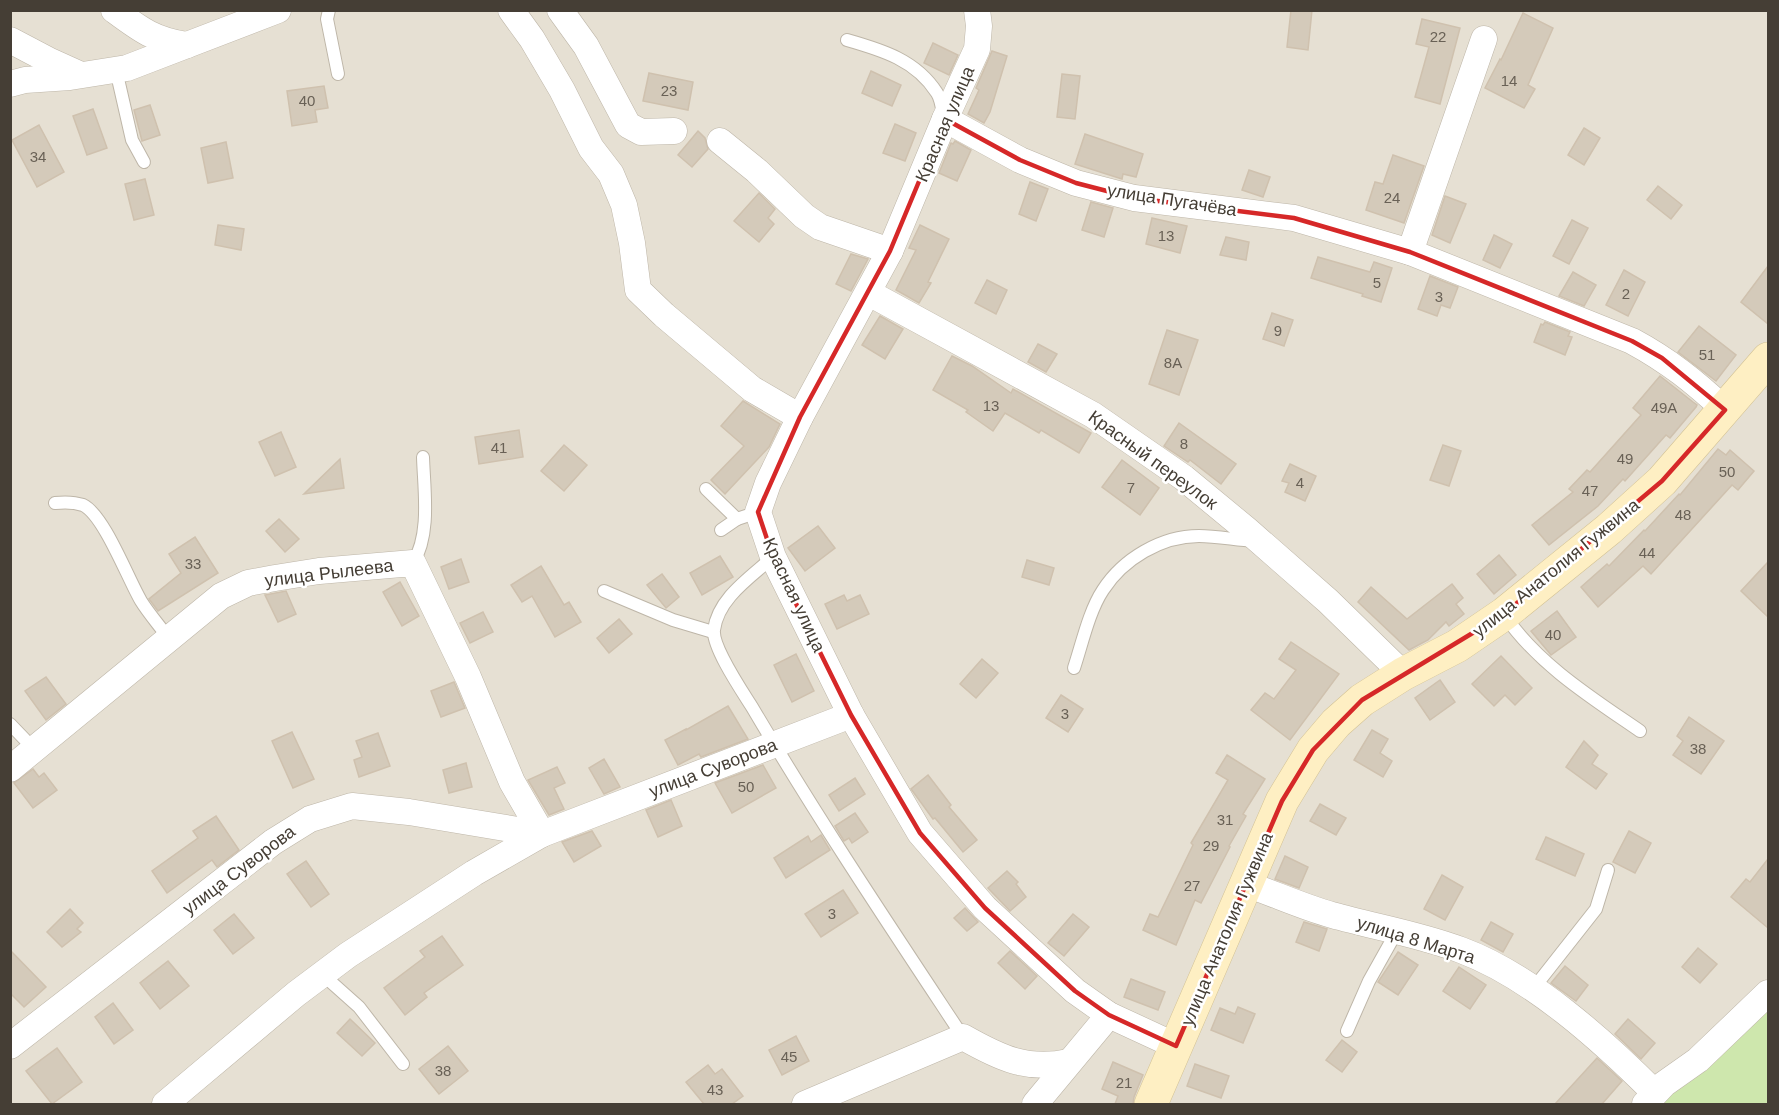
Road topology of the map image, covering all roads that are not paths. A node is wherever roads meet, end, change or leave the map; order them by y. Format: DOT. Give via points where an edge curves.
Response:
graph roads {
  1 [pos="114,10"];
  2 [pos="278,10"];
  3 [pos="329,10"];
  4 [pos="511,10"];
  5 [pos="560,10"];
  6 [pos="977,10"];
  7 [pos="1484,39"];
  8 [pos="10,40"];
  9 [pos="847,40"];
  10 [pos="187,45"];
  11 [pos="116,70"];
  12 [pos="338,74"];
  13 [pos="82,75"];
  14 [pos="10,84"];
  15 [pos="945,120"];
  16 [pos="674,131"];
  17 [pos="720,141"];
  18 [pos="144,162"];
  19 [pos="890,251"];
  20 [pos="1410,252"];
  21 [pos="869,293"];
  22 [pos="1768,360"];
  23 [pos="1725,410"];
  24 [pos="800,417"];
  25 [pos="423,457"];
  26 [pos="706,489"];
  27 [pos="55,503"];
  28 [pos="747,515"];
  29 [pos="722,530"];
  30 [pos="1261,542"];
  31 [pos="773,557"];
  32 [pos="413,563"];
  33 [pos="604,591"];
  34 [pos="1504,614"];
  35 [pos="713,632"];
  36 [pos="169,639"];
  37 [pos="1074,668"];
  38 [pos="1403,674"];
  39 [pos="851,715"];
  40 [pos="10,724"];
  41 [pos="1640,731"];
  42 [pos="774,744"];
  43 [pos="34,749"];
  44 [pos="10,769"];
  45 [pos="542,834"];
  46 [pos="1608,870"];
  47 [pos="1246,884"];
  48 [pos="1397,931"];
  49 [pos="322,974"];
  50 [pos="1533,989"];
  51 [pos="1768,993"];
  52 [pos="1109,1015"];
  53 [pos="1347,1031"];
  54 [pos="963,1036"];
  55 [pos="10,1046"];
  56 [pos="1176,1046"];
  57 [pos="1070,1062"];
  58 [pos="403,1064"];
  59 [pos="1650,1099"];
  60 [pos="165,1104"];
  61 [pos="805,1104"];
  62 [pos="1035,1104"];
  63 [pos="1151,1104"];
  1 -- 10 [label="street" via="152,37"];
  2 -- 10 [label="street"];
  3 -- 12 [label="lane" via="327,19"];
  4 -- 24 [label="street" via="562,90 591,148 611,174 624,205 638,290 752,389"];
  5 -- 16 [label="street" via="586,46 628,124 641,132"];
  6 -- 15 [label="street, Красная улица" via="977,49"];
  7 -- 20 [label="street"];
  8 -- 13 [label="street"];
  9 -- 15 [label="lane" via="906,60 938,94"];
  10 -- 11 [label="street"];
  11 -- 13 [label="street"];
  11 -- 18 [label="lane" via="132,140"];
  13 -- 14 [label="street"];
  15 -- 19 [label="street, Красная улица"];
  15 -- 20 [label="street, улица Пугачёва" via="1020,160 1076,183 1134,198 1294,219"];
  17 -- 19 [label="street" via="820,227"];
  19 -- 21 [label="street, Красная улица"];
  20 -- 23 [label="street, улица Пугачёва" via="1632,341 1662,357"];
  21 -- 24 [label="street, Красная улица"];
  21 -- 30 [label="street, Красный переулок" via="1093,415 1184,478"];
  22 -- 23 [label="street, улица Анатолия Гужвина"];
  23 -- 34 [label="street, улица Анатолия Гужвина" via="1662,481"];
  24 -- 28 [label="street, Красная улица" via="768,483"];
  25 -- 32 [label="lane" via="423,536"];
  26 -- 28 [label="lane"];
  27 -- 36 [label="lane" via="83,505 92,512 142,601"];
  28 -- 29 [label="lane"];
  28 -- 31 [label="street, Красная улица"];
  30 -- 37 [label="lane" via="1198,536 1169,540 1128,562 1102,591"];
  30 -- 38 [label="street, Красный переулок"];
  31 -- 35 [label="lane" via="732,594"];
  31 -- 39 [label="street, Красная улица"];
  32 -- 36 [label="street, улица Рылеева" via="319,571 248,583 221,596"];
  32 -- 45 [label="street, улица Рылеева" via="468,677 512,782"];
  33 -- 35 [label="lane"];
  34 -- 38 [label="street, улица Анатолия Гужвина" via="1457,646"];
  34 -- 41 [label="lane" via="1537,654"];
  35 -- 42 [label="lane" via="722,656"];
  36 -- 43 [label="street, улица Рылеева"];
  38 -- 47 [label="street, улица Анатолия Гужвина" via="1362,700 1313,750 1282,801"];
  39 -- 42 [label="street, улица Суворова"];
  39 -- 52 [label="street, Красная улица" via="920,833 985,908 1075,991"];
  40 -- 43 [label="lane"];
  42 -- 45 [label="street, улица Суворова"];
  42 -- 54 [label="lane"];
  43 -- 44 [label="street, улица Рылеева"];
  45 -- 49 [label="street, улица Суворова" via="413,912"];
  45 -- 55 [label="street, улица Суворова" via="352,806 310,819 273,842"];
  46 -- 50 [label="lane" via="1596,909"];
  47 -- 48 [label="street, улица 8 Марта" via="1330,915"];
  47 -- 56 [label="street, улица Анатолия Гужвина"];
  48 -- 50 [label="street, улица 8 Марта" via="1461,950"];
  48 -- 53 [label="lane"];
  49 -- 58 [label="lane" via="359,1007"];
  49 -- 60 [label="street, улица Суворова"];
  50 -- 59 [label="street, улица 8 Марта" via="1600,1039"];
  51 -- 59 [label="street, улица 8 Марта" via="1698,1060"];
  52 -- 56 [label="street, Красная улица"];
  52 -- 57 [label="street"];
  54 -- 57 [label="street" via="986,1050 1028,1065"];
  54 -- 61 [label="street"];
  56 -- 63 [label="street, улица Анатолия Гужвина"];
  57 -- 62 [label="street"];
}
